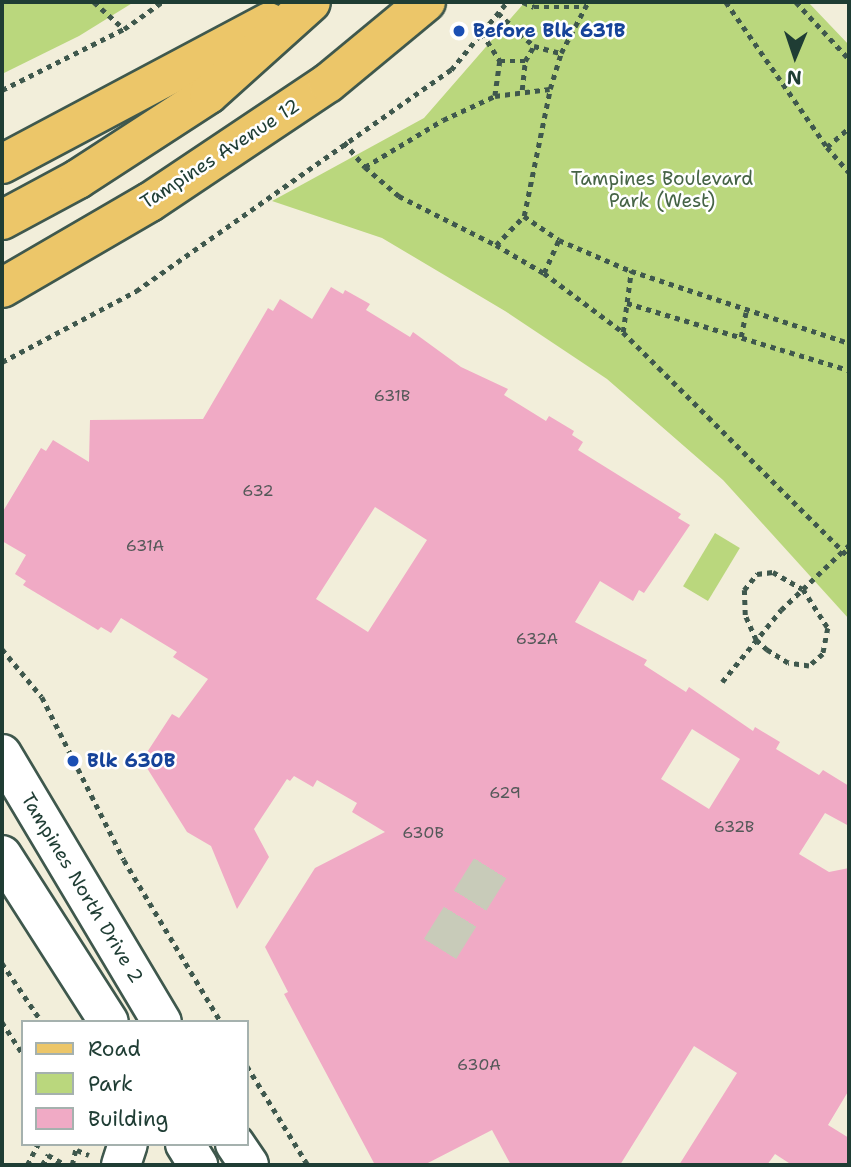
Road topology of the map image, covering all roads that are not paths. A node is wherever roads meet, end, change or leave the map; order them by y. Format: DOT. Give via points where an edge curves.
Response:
graph roads {
  1 [pos="310,2"];
  2 [pos="426,2"];
  3 [pos="2,164"];
  4 [pos="2,220"];
  5 [pos="2,288"];
  6 [pos="2,754"];
  7 [pos="2,855"];
  8 [pos="108,1020"];
  9 [pos="161,1020"];
  10 [pos="127,1146"];
  11 [pos="186,1146"];
  12 [pos="121,1165"];
  13 [pos="198,1165"];
  1 -- 3 [label="main road"];
  1 -- 4 [label="main road" via="209,94 78,179"];
  2 -- 5 [label="main road, Tampines Avenue 12" via="328,83 150,202"];
  6 -- 9 [label="street, Tampines North Drive 2"];
  7 -- 8 [label="street"];
  10 -- 12 [label="street"];
  11 -- 13 [label="street"];
}
